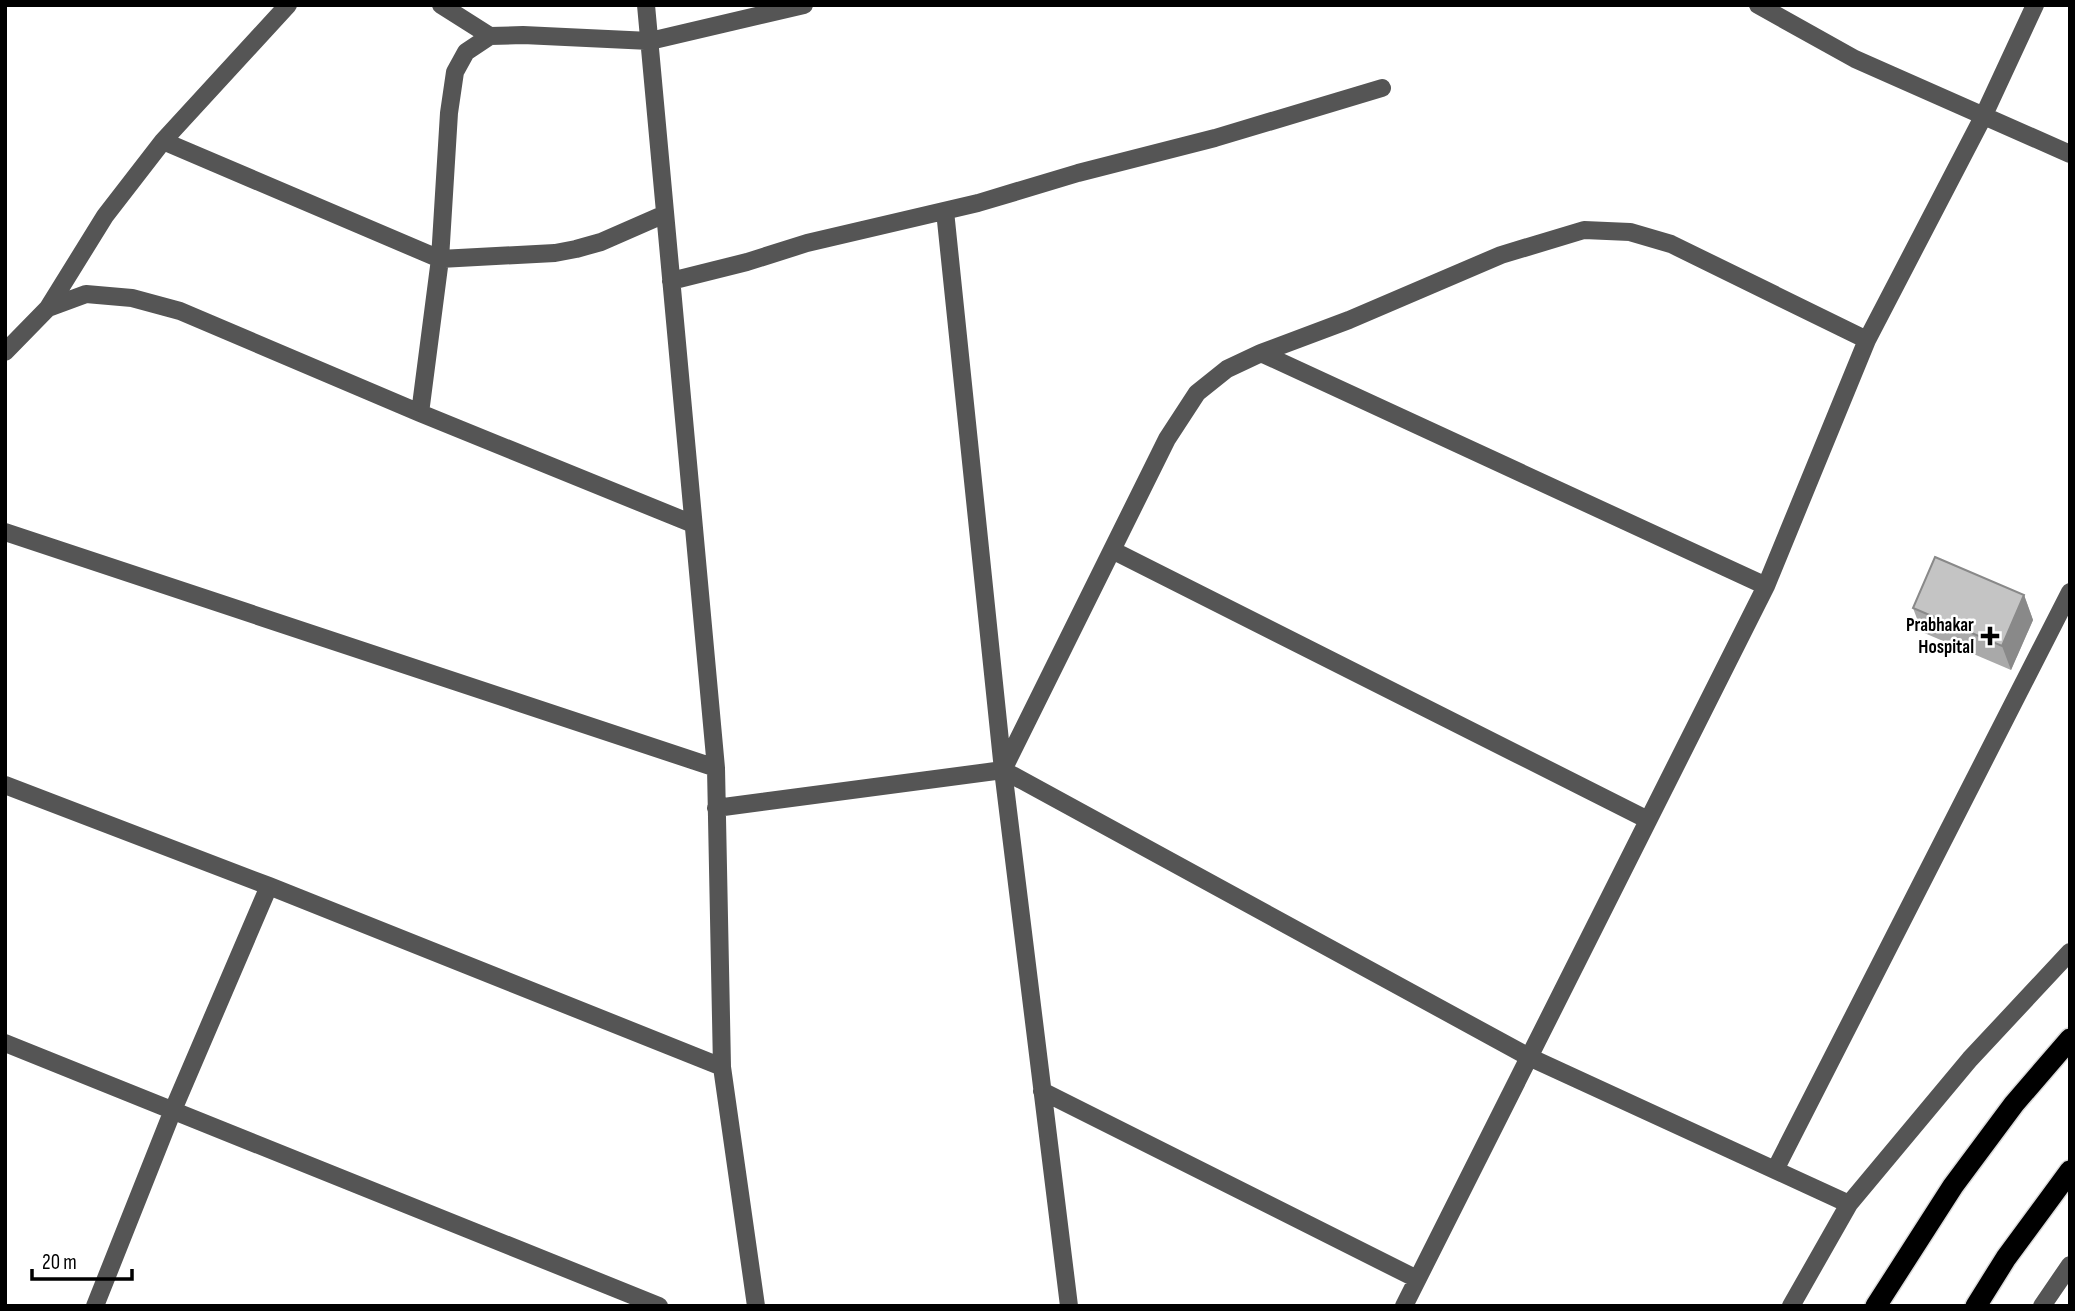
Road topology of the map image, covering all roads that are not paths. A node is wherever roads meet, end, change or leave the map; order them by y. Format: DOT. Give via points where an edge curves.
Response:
graph roads {
  1 [pos="288,5"];
  2 [pos="441,5"];
  3 [pos="646,5"];
  4 [pos="804,5"];
  5 [pos="1758,5"];
  6 [pos="2035,5"];
  7 [pos="490,36"];
  8 [pos="650,41"];
  9 [pos="1382,88"];
  10 [pos="1983,117"];
  11 [pos="163,141"];
  12 [pos="2070,154"];
  13 [pos="945,211"];
  14 [pos="665,214"];
  15 [pos="440,259"];
  16 [pos="671,281"];
  17 [pos="48,308"];
  18 [pos="1867,340"];
  19 [pos="5,352"];
  20 [pos="1261,353"];
  21 [pos="420,413"];
  22 [pos="693,524"];
  23 [pos="5,532"];
  24 [pos="1112,550"];
  25 [pos="1766,586"];
  26 [pos="2070,592"];
  27 [pos="716,768"];
  28 [pos="1003,770"];
  29 [pos="5,785"];
  30 [pos="716,808"];
  31 [pos="1648,820"];
  32 [pos="269,886"];
  33 [pos="2070,952"];
  34 [pos="2070,1039"];
  35 [pos="5,1043"];
  36 [pos="1529,1057"];
  37 [pos="722,1067"];
  38 [pos="1042,1091"];
  39 [pos="173,1110"];
  40 [pos="1775,1170"];
  41 [pos="2070,1171"];
  42 [pos="1849,1204"];
  43 [pos="2070,1265"];
  44 [pos="1418,1279"];
  45 [pos="95,1306"];
  46 [pos="659,1306"];
  47 [pos="756,1306"];
  48 [pos="1069,1306"];
  49 [pos="1404,1306"];
  50 [pos="1791,1306"];
  51 [pos="1876,1306"];
  52 [pos="1976,1306"];
  53 [pos="2042,1306"];
  1 -- 11 [label="street"];
  2 -- 7 [label="street"];
  3 -- 8 [label="street"];
  4 -- 8 [label="street"];
  5 -- 10 [label="street" via="1855,59"];
  6 -- 10 [label="street"];
  7 -- 8 [label="street"];
  7 -- 15 [label="street" via="466,52 455,72"];
  8 -- 14 [label="street"];
  9 -- 13 [label="street"];
  10 -- 12 [label="street"];
  10 -- 18 [label="street"];
  11 -- 15 [label="street"];
  11 -- 17 [label="street" via="105,216"];
  13 -- 16 [label="street"];
  13 -- 28 [label="street"];
  14 -- 15 [label="street" via="576,249"];
  14 -- 16 [label="street"];
  15 -- 21 [label="street"];
  16 -- 22 [label="street"];
  17 -- 19 [label="street"];
  17 -- 21 [label="street" via="86,295 132,298 180,311"];
  18 -- 20 [label="street" via="1671,244 1630,232 1584,230 1501,256"];
  18 -- 25 [label="street"];
  20 -- 24 [label="street" via="1227,369 1197,393 1167,439"];
  20 -- 25 [label="street"];
  21 -- 22 [label="street"];
  22 -- 27 [label="street"];
  23 -- 27 [label="street"];
  24 -- 28 [label="street"];
  24 -- 31 [label="street"];
  25 -- 31 [label="street"];
  26 -- 40 [label="street"];
  27 -- 30 [label="street"];
  28 -- 30 [label="street"];
  28 -- 36 [label="street"];
  28 -- 38 [label="street"];
  29 -- 32 [label="street"];
  30 -- 37 [label="street"];
  31 -- 36 [label="street"];
  32 -- 37 [label="street"];
  32 -- 39 [label="street"];
  33 -- 42 [label="street" via="1970,1059"];
  34 -- 51 [label="highway" via="1953,1186"];
  35 -- 39 [label="street"];
  36 -- 40 [label="street"];
  36 -- 44 [label="street"];
  37 -- 47 [label="street"];
  38 -- 44 [label="street"];
  38 -- 48 [label="street"];
  39 -- 45 [label="street"];
  39 -- 46 [label="street"];
  40 -- 42 [label="street"];
  41 -- 52 [label="highway"];
  42 -- 50 [label="street"];
  43 -- 53 [label="street"];
  44 -- 49 [label="street"];
}
